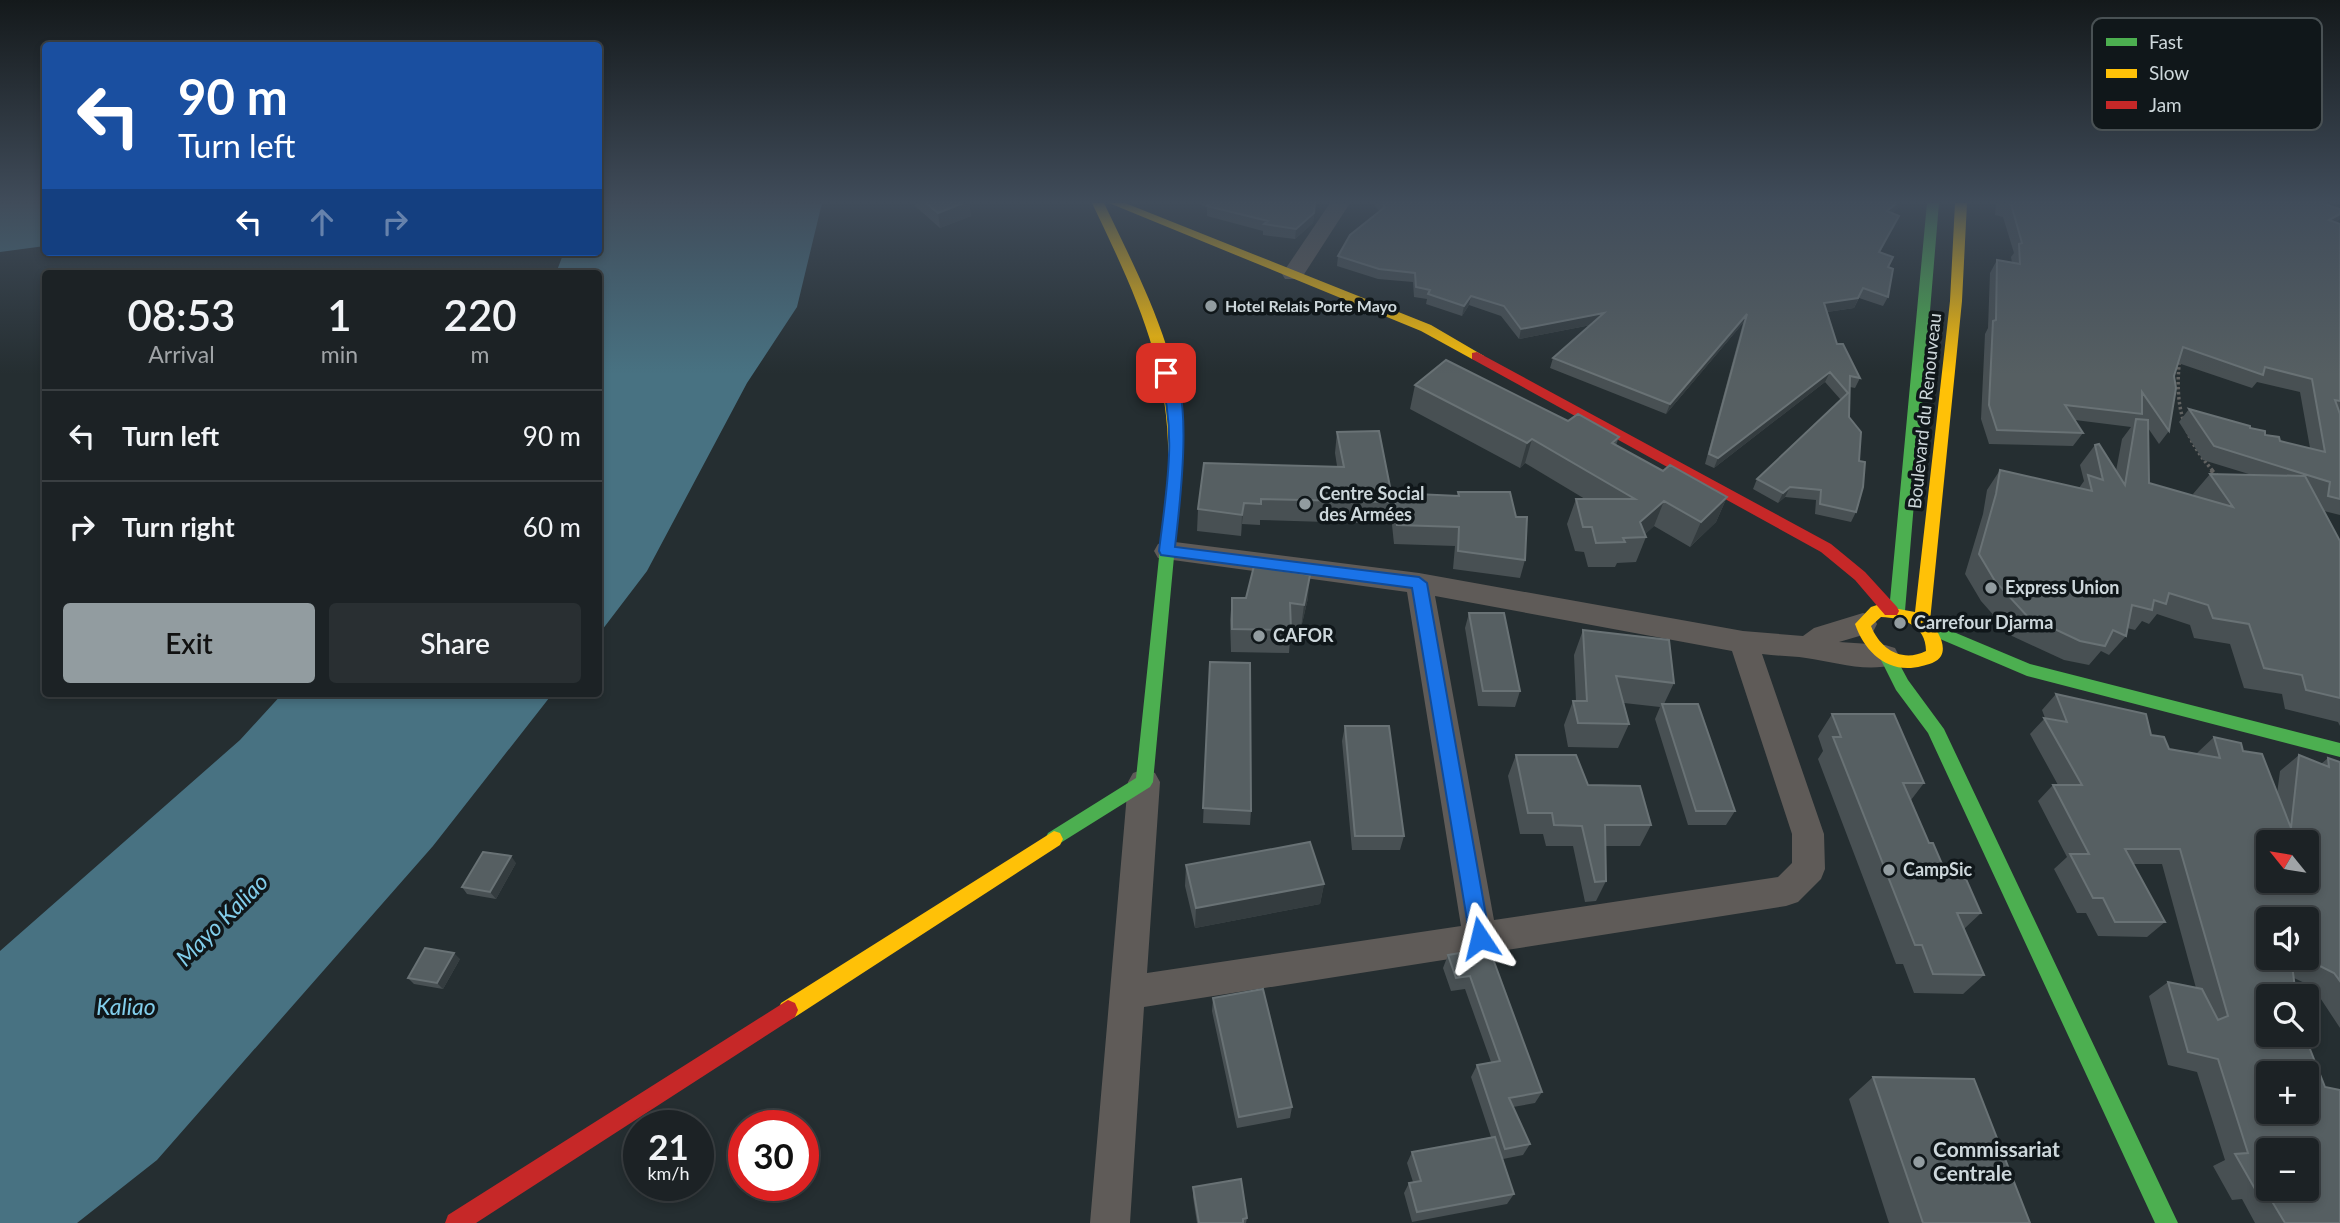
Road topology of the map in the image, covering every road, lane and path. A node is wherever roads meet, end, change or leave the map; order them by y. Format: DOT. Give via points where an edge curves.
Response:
graph roads {
  1 [pos="1124,260"];
  2 [pos="1258,260"];
  3 [pos="1302,260"];
  4 [pos="1928,260"];
  5 [pos="1958,260"];
  6 [pos="1293,274"];
  7 [pos="2182,349"];
  8 [pos="2224,484"];
  9 [pos="1826,548"];
  10 [pos="1167,551"];
  11 [pos="1419,583"];
  12 [pos="1859,609"];
  13 [pos="1894,611"];
  14 [pos="1924,624"];
  15 [pos="1743,642"];
  16 [pos="1808,647"];
  17 [pos="1887,657"];
  18 [pos="1946,663"];
  19 [pos="1922,665"];
  20 [pos="1979,666"];
  21 [pos="2027,670"];
  22 [pos="1929,695"];
  23 [pos="1935,729"];
  24 [pos="2340,750"];
  25 [pos="1144,782"];
  26 [pos="1480,938"];
  27 [pos="1127,993"];
  28 [pos="456,1223"];
  29 [pos="1110,1223"];
  30 [pos="2167,1223"];
  1 -- 10 [label="main road" via="1174,399 1177,455"];
  2 -- 6 [label="main road"];
  3 -- 6 [label="street"];
  4 -- 13 [label="main road, Boulevard du Renouveau"];
  5 -- 14 [label="main road, Boulevard du Renouveau"];
  6 -- 9 [label="main road" via="1426,328"];
  7 -- 8 [label="path" via="2175,388 2177,408 2188,441"];
  9 -- 12 [label="main road"];
  9 -- 13 [label="main road"];
  10 -- 11 [label="street"];
  10 -- 25 [label="main road"];
  11 -- 15 [label="street"];
  11 -- 26 [label="street"];
  12 -- 13 [label="main road"];
  12 -- 16 [label="street"];
  12 -- 17 [label="main road" via="1868,641"];
  13 -- 14 [label="main road"];
  14 -- 19 [label="main road, Boulevard du Renouveau" via="1936,643 1934,654"];
  14 -- 21 [label="main road"];
  15 -- 16 [label="street"];
  15 -- 26 [label="street" via="1808,834 1809,869 1786,891"];
  16 -- 17 [label="street"];
  17 -- 19 [label="main road"];
  17 -- 23 [label="main road"];
  18 -- 19 [label="main road"];
  20 -- 21 [label="main road"];
  21 -- 24 [label="main road"];
  22 -- 23 [label="main road"];
  23 -- 30 [label="main road"];
  25 -- 27 [label="street"];
  25 -- 28 [label="main road"];
  26 -- 27 [label="street"];
  27 -- 29 [label="street"];
}
